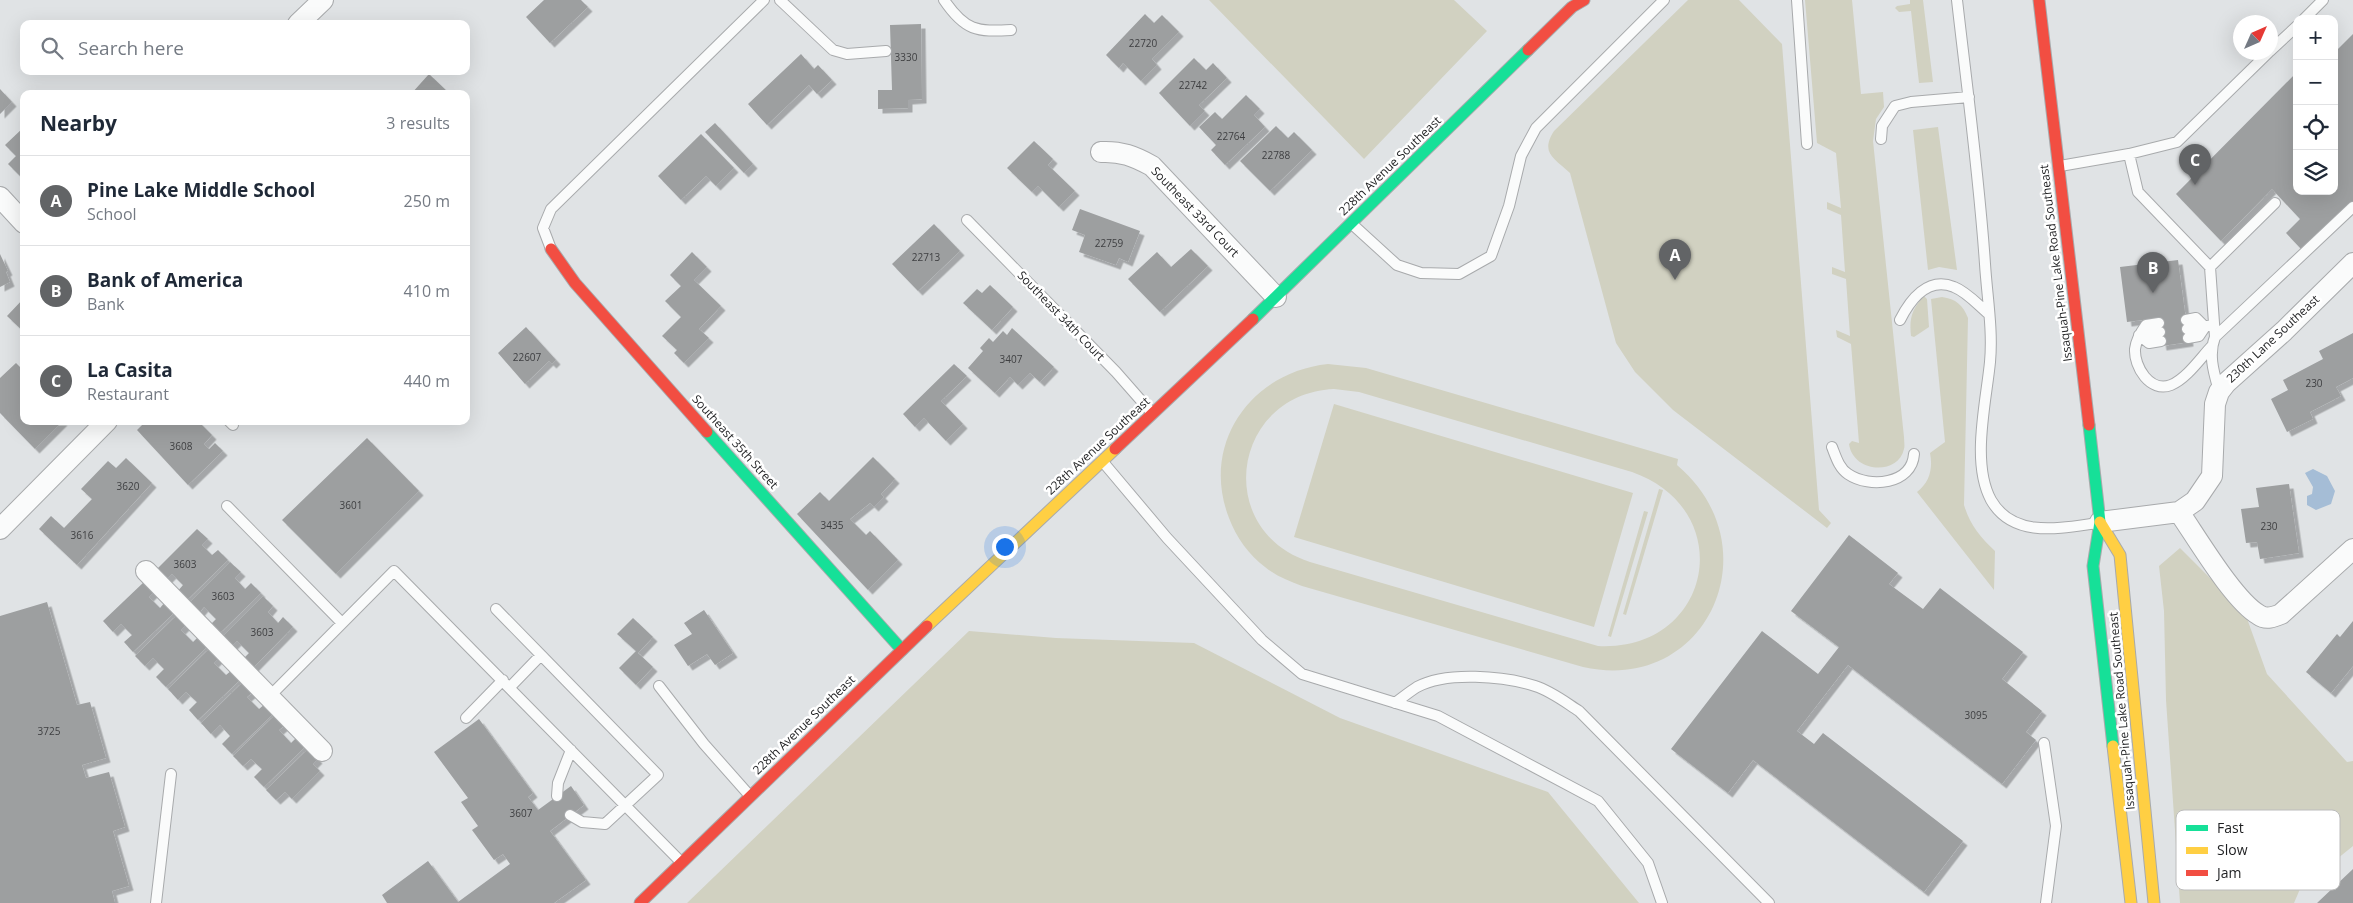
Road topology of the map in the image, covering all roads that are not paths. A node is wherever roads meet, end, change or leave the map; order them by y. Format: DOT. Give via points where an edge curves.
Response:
graph roads {
  1 [pos="323,0"];
  2 [pos="764,0"];
  3 [pos="780,0"];
  4 [pos="944,0"];
  5 [pos="1664,0"];
  6 [pos="1797,0"];
  7 [pos="1956,0"];
  8 [pos="2039,0"];
  9 [pos="2323,0"];
  10 [pos="1574,2"];
  11 [pos="2308,15"];
  12 [pos="302,20"];
  13 [pos="1011,30"];
  14 [pos="2293,30"];
  15 [pos="2278,44"];
  16 [pos="886,51"];
  17 [pos="2262,60"];
  18 [pos="1969,97"];
  19 [pos="1882,139"];
  20 [pos="1807,144"];
  21 [pos="1101,152"];
  22 [pos="2129,154"];
  23 [pos="2059,166"];
  24 [pos="0,197"];
  25 [pos="2275,203"];
  26 [pos="2353,207"];
  27 [pos="20,219"];
  28 [pos="967,220"];
  29 [pos="1352,223"];
  30 [pos="551,249"];
  31 [pos="2353,263"];
  32 [pos="2210,267"];
  33 [pos="1276,297"];
  34 [pos="1988,314"];
  35 [pos="1900,320"];
  36 [pos="2209,326"];
  37 [pos="2140,335"];
  38 [pos="2213,342"];
  39 [pos="2219,392"];
  40 [pos="1152,414"];
  41 [pos="102,425"];
  42 [pos="1832,447"];
  43 [pos="1914,454"];
  44 [pos="1102,461"];
  45 [pos="227,506"];
  46 [pos="2179,512"];
  47 [pos="2100,522"];
  48 [pos="0,529"];
  49 [pos="2353,549"];
  50 [pos="146,571"];
  51 [pos="496,609"];
  52 [pos="342,623"];
  53 [pos="902,650"];
  54 [pos="541,655"];
  55 [pos="507,684"];
  56 [pos="659,686"];
  57 [pos="269,697"];
  58 [pos="1395,703"];
  59 [pos="466,718"];
  60 [pos="2044,743"];
  61 [pos="571,750"];
  62 [pos="322,751"];
  63 [pos="171,774"];
  64 [pos="557,796"];
  65 [pos="751,796"];
  66 [pos="626,806"];
  67 [pos="570,815"];
  68 [pos="682,862"];
  69 [pos="156,903"];
  70 [pos="640,903"];
  71 [pos="1662,903"];
  72 [pos="1769,903"];
  73 [pos="2046,903"];
  74 [pos="2131,903"];
  75 [pos="2154,903"];
  1 -- 12 [label="street"];
  2 -- 30 [label="lane" via="551,209 544,228"];
  3 -- 16 [label="lane" via="833,50 847,54"];
  4 -- 13 [label="lane" via="956,15 980,32"];
  5 -- 29 [label="lane" via="1536,128 1521,156 1510,206 1491,256 1459,274 1421,274 1397,265"];
  6 -- 20 [label="lane"];
  7 -- 18 [label="lane"];
  8 -- 23 [label="main road, Issaquah-Pine Lake Road Southeast"];
  9 -- 11 [label="lane"];
  10 -- 29 [label="main road, 228th Avenue Southeast"];
  14 -- 15 [label="lane"];
  17 -- 22 [label="lane" via="2177,142"];
  18 -- 19 [label="lane" via="1895,106 1882,126"];
  18 -- 34 [label="lane"];
  21 -- 33 [label="street, Southeast 33rd Court" via="1126,154 1152,166"];
  22 -- 23 [label="lane"];
  22 -- 32 [label="lane" via="2138,192"];
  23 -- 47 [label="main road, Issaquah-Pine Lake Road Southeast"];
  24 -- 27 [label="street"];
  25 -- 32 [label="lane"];
  26 -- 38 [label="lane"];
  28 -- 40 [label="lane, Southeast 34th Court" via="1116,372"];
  29 -- 33 [label="main road, 228th Avenue Southeast"];
  30 -- 53 [label="main road, Southeast 35th Street" via="575,283"];
  31 -- 39 [label="street, 230th Lane Southeast"];
  32 -- 36 [label="lane"];
  33 -- 40 [label="main road, 228th Avenue Southeast"];
  34 -- 35 [label="lane" via="1954,286 1936,284 1918,292"];
  34 -- 47 [label="lane" via="1991,350 1981,451 1982,477 1991,500 2003,515 2022,526 2051,530"];
  36 -- 36 [label="lane" via="2199,336 2187,329 2196,318"];
  36 -- 38 [label="lane"];
  37 -- 37 [label="lane" via="2149,343 2160,332 2146,325"];
  37 -- 38 [label="lane" via="2135,349 2139,368 2143,376 2157,386 2178,381"];
  38 -- 39 [label="lane" via="2213,370"];
  39 -- 46 [label="street, 230th Lane Southeast" via="2215,404 2212,476 2195,501"];
  40 -- 44 [label="main road, 228th Avenue Southeast"];
  41 -- 48 [label="street"];
  42 -- 43 [label="lane" via="1846,473 1860,481 1893,480 1905,474 1913,464"];
  44 -- 53 [label="main road, 228th Avenue Southeast"];
  44 -- 58 [label="lane" via="1167,538 1262,640 1302,674"];
  45 -- 52 [label="lane"];
  46 -- 47 [label="street"];
  46 -- 49 [label="street" via="2229,584 2260,616 2271,618 2282,614"];
  47 -- 74 [label="main road, Issaquah-Pine Lake Road Southeast" via="2093,566"];
  47 -- 75 [label="main road, Issaquah-Pine Lake Road Southeast" via="2120,555"];
  50 -- 57 [label="street"];
  51 -- 54 [label="lane"];
  52 -- 55 [label="lane" via="394,571"];
  52 -- 57 [label="lane"];
  53 -- 65 [label="main road, 228th Avenue Southeast"];
  54 -- 55 [label="lane"];
  54 -- 66 [label="lane" via="658,775"];
  55 -- 59 [label="lane"];
  55 -- 61 [label="lane"];
  56 -- 65 [label="lane" via="704,744"];
  57 -- 62 [label="street"];
  58 -- 71 [label="lane" via="1438,716 1598,801 1648,863"];
  58 -- 72 [label="lane" via="1418,686 1454,678 1490,676 1552,693 1578,711"];
  60 -- 73 [label="lane" via="2056,826"];
  61 -- 64 [label="lane" via="558,783"];
  61 -- 66 [label="lane"];
  63 -- 69 [label="lane"];
  65 -- 68 [label="main road, 228th Avenue Southeast"];
  66 -- 67 [label="lane" via="605,824 582,822"];
  66 -- 68 [label="lane"];
  68 -- 70 [label="main road, 228th Avenue Southeast"];
}
